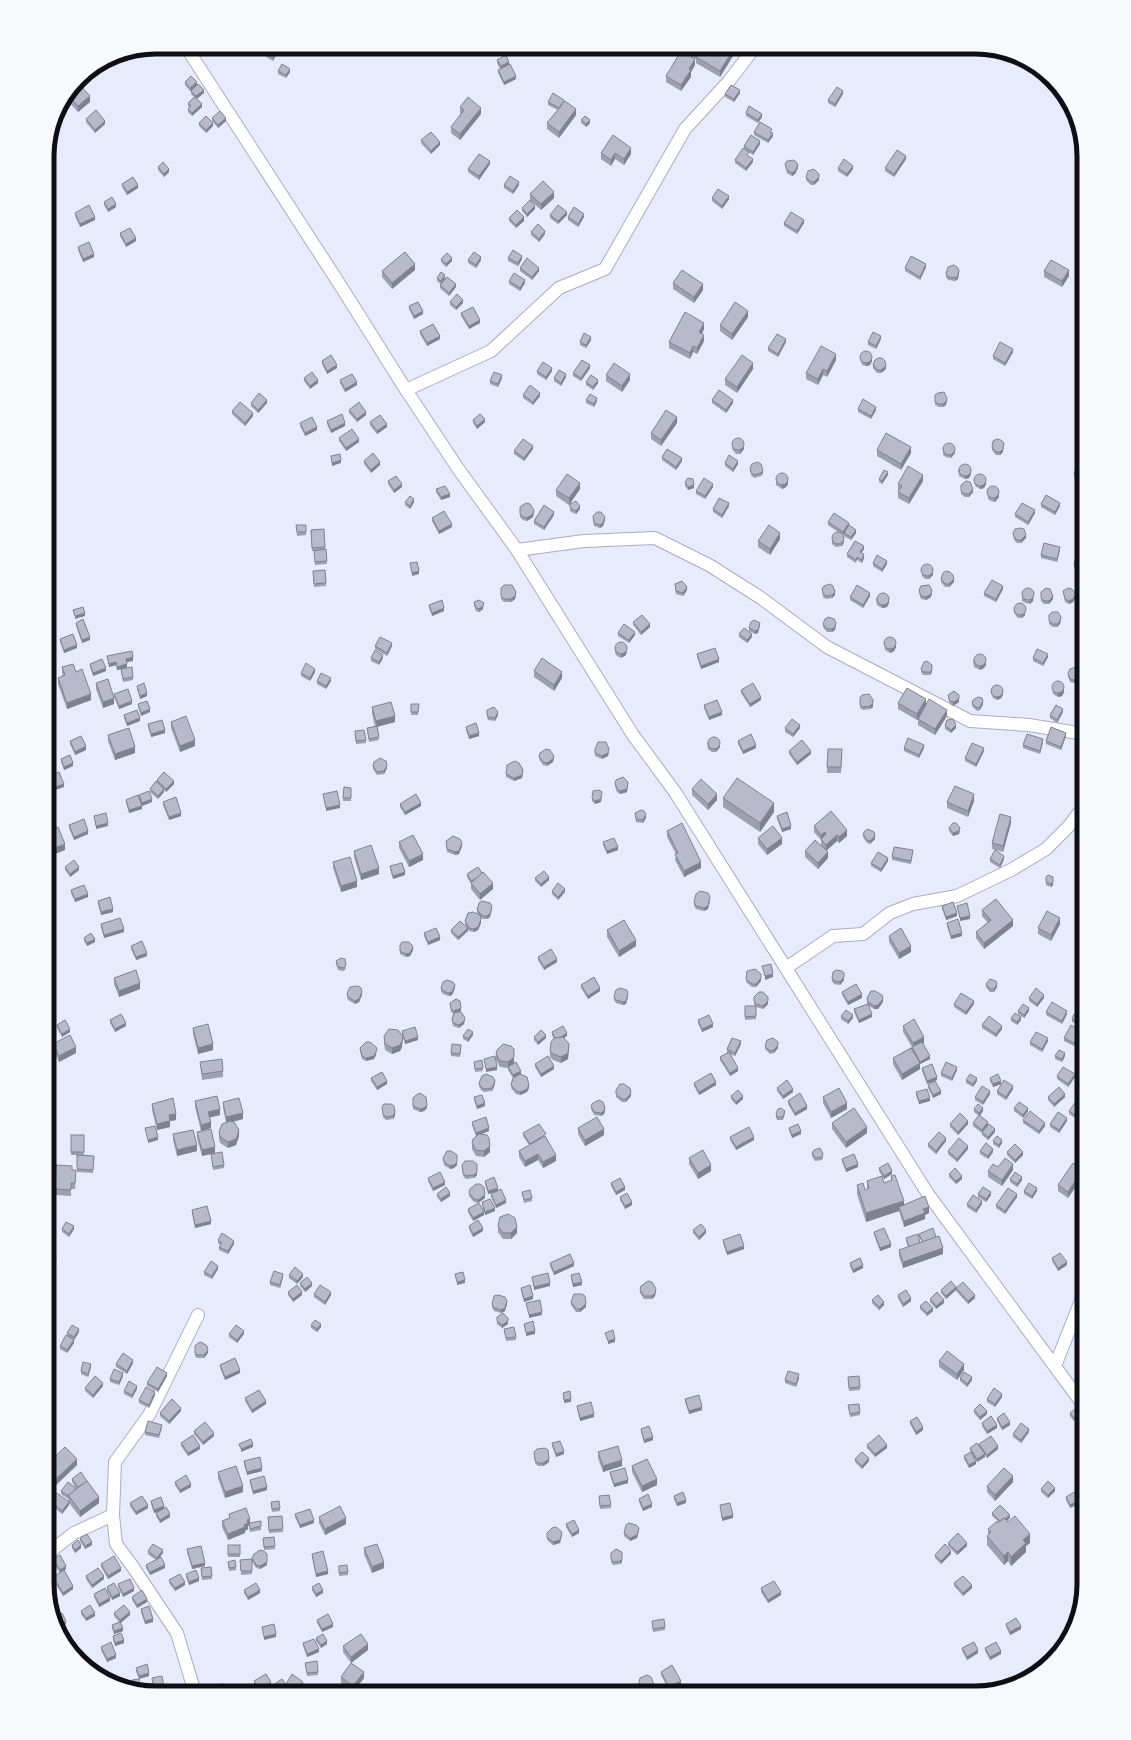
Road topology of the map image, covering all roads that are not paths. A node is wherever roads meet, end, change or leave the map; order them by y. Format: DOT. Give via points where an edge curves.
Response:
graph roads {
  1 [pos="191,54"];
  2 [pos="749,54"];
  3 [pos="406,390"];
  4 [pos="517,550"];
  5 [pos="1077,733"];
  6 [pos="1077,815"];
  7 [pos="786,968"];
  8 [pos="1077,1311"];
  9 [pos="198,1315"];
  10 [pos="1055,1366"];
  11 [pos="1077,1396"];
  12 [pos="113,1515"];
  13 [pos="54,1549"];
  14 [pos="193,1686"];
  1 -- 3 [label="street"];
  2 -- 3 [label="street" via="685,129 605,269 558,288 491,351"];
  3 -- 4 [label="street" via="459,470"];
  4 -- 5 [label="street" via="584,541 655,538 709,565 761,598 827,647 970,721 1029,725"];
  4 -- 7 [label="street" via="633,735 675,792"];
  6 -- 7 [label="street" via="1046,849 1011,870 957,896 913,904 890,913 863,934 833,936"];
  7 -- 10 [label="street" via="928,1194"];
  8 -- 10 [label="street"];
  9 -- 12 [label="street" via="149,1415 116,1462"];
  10 -- 11 [label="street"];
  12 -- 13 [label="street" via="74,1533"];
  12 -- 14 [label="street" via="116,1544 177,1633"];
}
